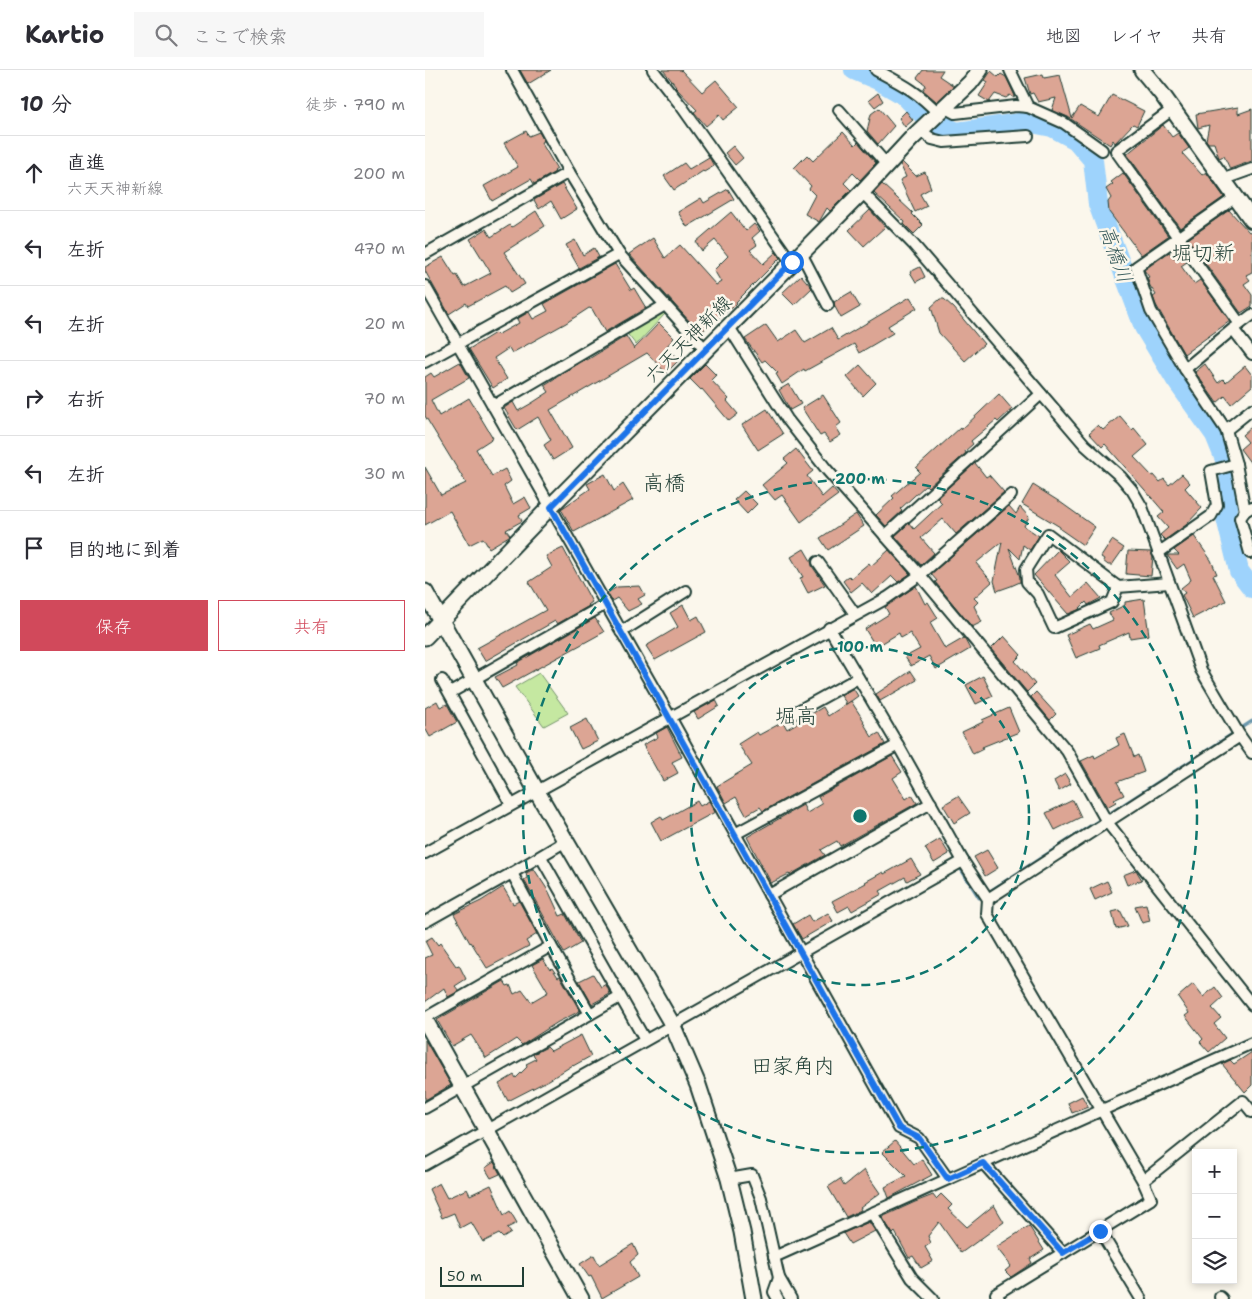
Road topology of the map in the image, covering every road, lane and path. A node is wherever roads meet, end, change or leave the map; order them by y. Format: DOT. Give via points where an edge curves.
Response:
graph roads {
  1 [pos="512,70"];
  2 [pos="653,70"];
  3 [pos="875,70"];
  4 [pos="979,70"];
  5 [pos="1010,70"];
  6 [pos="1142,70"];
  7 [pos="1029,107"];
  8 [pos="1173,109"];
  9 [pos="839,110"];
  10 [pos="941,110"];
  11 [pos="922,128"];
  12 [pos="1028,136"];
  13 [pos="1102,150"];
  14 [pos="887,166"];
  15 [pos="1252,169"];
  16 [pos="569,172"];
  17 [pos="1223,179"];
  18 [pos="862,192"];
  19 [pos="1236,197"];
  20 [pos="1252,220"];
  21 [pos="1178,238"];
  22 [pos="425,254"];
  23 [pos="619,254"];
  24 [pos="797,258"];
  25 [pos="425,286"];
  26 [pos="665,305"];
  27 [pos="827,305"];
  28 [pos="1252,315"];
  29 [pos="1237,327"];
  30 [pos="729,328"];
  31 [pos="457,343"];
  32 [pos="706,350"];
  33 [pos="1252,354"];
  34 [pos="425,362"];
  35 [pos="1185,369"];
  36 [pos="1041,394"];
  37 [pos="493,406"];
  38 [pos="1252,409"];
  39 [pos="1226,430"];
  40 [pos="1237,464"];
  41 [pos="1011,495"];
  42 [pos="551,507"];
  43 [pos="1248,509"];
  44 [pos="885,536"];
  45 [pos="1159,553"];
  46 [pos="1251,556"];
  47 [pos="818,562"];
  48 [pos="920,575"];
  49 [pos="1169,583"];
  50 [pos="1118,587"];
  51 [pos="686,591"];
  52 [pos="425,592"];
  53 [pos="606,604"];
  54 [pos="855,614"];
  55 [pos="441,621"];
  56 [pos="829,628"];
  57 [pos="621,632"];
  58 [pos="425,637"];
  59 [pos="858,678"];
  60 [pos="474,679"];
  61 [pos="442,680"];
  62 [pos="450,693"];
  63 [pos="789,716"];
  64 [pos="670,717"];
  65 [pos="1239,736"];
  66 [pos="898,745"];
  67 [pos="1252,753"];
  68 [pos="536,790"];
  69 [pos="931,803"];
  70 [pos="511,804"];
  71 [pos="1107,822"];
  72 [pos="735,834"];
  73 [pos="566,841"];
  74 [pos="425,853"];
  75 [pos="541,857"];
  76 [pos="963,861"];
  77 [pos="512,874"];
  78 [pos="769,895"];
  79 [pos="988,899"];
  80 [pos="425,922"];
  81 [pos="551,946"];
  82 [pos="800,952"];
  83 [pos="620,997"];
  84 [pos="1252,1005"];
  85 [pos="590,1014"];
  86 [pos="425,1019"];
  87 [pos="672,1024"];
  88 [pos="645,1040"];
  89 [pos="1252,1043"];
  90 [pos="463,1086"];
  91 [pos="425,1108"];
  92 [pos="1101,1110"];
  93 [pos="1252,1112"];
  94 [pos="488,1129"];
  95 [pos="983,1163"];
  96 [pos="425,1165"];
  97 [pos="729,1179"];
  98 [pos="948,1179"];
  99 [pos="1143,1181"];
  100 [pos="872,1213"];
  101 [pos="1100,1231"];
  102 [pos="1063,1253"];
  103 [pos="774,1257"];
  104 [pos="779,1278"];
  105 [pos="995,1297"];
  106 [pos="581,1299"];
  107 [pos="754,1299"];
  108 [pos="778,1299"];
  109 [pos="791,1299"];
  110 [pos="933,1299"];
  111 [pos="1141,1299"];
  1 -- 16 [label="street"];
  2 -- 24 [label="street"];
  3 -- 10 [label="street" via="910,88"];
  4 -- 10 [label="street, 六天天神新線"];
  5 -- 7 [label="street"];
  6 -- 8 [label="street"];
  7 -- 10 [label="street" via="955,113"];
  7 -- 13 [label="street" via="1063,123"];
  8 -- 17 [label="street"];
  8 -- 21 [label="street" via="1116,151"];
  9 -- 14 [label="street"];
  10 -- 11 [label="street, 六天天神新線"];
  11 -- 12 [label="street" via="931,139 944,142"];
  11 -- 14 [label="street, 六天天神新線"];
  14 -- 18 [label="street, 六天天神新線"];
  15 -- 17 [label="street"];
  16 -- 22 [label="street"];
  16 -- 23 [label="street"];
  17 -- 19 [label="street"];
  18 -- 24 [label="street, 六天天神新線"];
  18 -- 36 [label="street" via="913,244"];
  19 -- 20 [label="street"];
  19 -- 21 [label="street"];
  21 -- 29 [label="street"];
  21 -- 35 [label="street" via="1136,267 1151,312"];
  23 -- 26 [label="street"];
  23 -- 31 [label="street"];
  24 -- 27 [label="street"];
  24 -- 30 [label="street, 六天天神新線"];
  25 -- 31 [label="street"];
  26 -- 32 [label="street"];
  26 -- 37 [label="street"];
  28 -- 29 [label="street"];
  29 -- 33 [label="street"];
  29 -- 35 [label="street"];
  30 -- 32 [label="street, 六天天神新線"];
  30 -- 44 [label="street" via="787,418"];
  31 -- 34 [label="street"];
  31 -- 37 [label="street"];
  32 -- 42 [label="street, 六天天神新線"];
  35 -- 39 [label="street"];
  36 -- 44 [label="street"];
  36 -- 45 [label="street" via="1085,445 1133,490"];
  37 -- 42 [label="street"];
  38 -- 39 [label="street"];
  39 -- 40 [label="street"];
  40 -- 43 [label="street"];
  40 -- 45 [label="street" via="1211,471 1217,505 1211,516"];
  41 -- 48 [label="street"];
  42 -- 53 [label="street"];
  42 -- 55 [label="street, 六天天神新線"];
  43 -- 46 [label="street" via="1240,518"];
  44 -- 48 [label="street"];
  45 -- 49 [label="street"];
  47 -- 54 [label="street"];
  48 -- 54 [label="street" via="887,598"];
  48 -- 71 [label="street" via="1067,751"];
  49 -- 50 [label="street"];
  49 -- 65 [label="street" via="1201,670"];
  50 -- 50 [label="street" via="1112,602 1054,628 1038,594 1027,582 1026,569 1047,534"];
  51 -- 57 [label="street"];
  52 -- 55 [label="street"];
  53 -- 57 [label="street"];
  53 -- 60 [label="street"];
  54 -- 56 [label="street"];
  55 -- 58 [label="street, 六天天神新線"];
  55 -- 60 [label="street"];
  56 -- 59 [label="street"];
  56 -- 64 [label="street"];
  57 -- 64 [label="street"];
  59 -- 63 [label="street"];
  59 -- 66 [label="street"];
  60 -- 62 [label="street"];
  60 -- 68 [label="street"];
  61 -- 62 [label="street"];
  62 -- 70 [label="street"];
  64 -- 68 [label="street"];
  64 -- 72 [label="street"];
  65 -- 67 [label="street"];
  65 -- 71 [label="street"];
  66 -- 69 [label="street"];
  66 -- 72 [label="street"];
  68 -- 70 [label="street"];
  68 -- 73 [label="street"];
  69 -- 76 [label="street"];
  69 -- 78 [label="street"];
  70 -- 74 [label="street"];
  71 -- 79 [label="street"];
  71 -- 84 [label="street"];
  72 -- 78 [label="street"];
  73 -- 75 [label="street"];
  73 -- 87 [label="street"];
  75 -- 77 [label="street"];
  75 -- 83 [label="street"];
  76 -- 79 [label="street"];
  76 -- 82 [label="street"];
  77 -- 80 [label="street"];
  77 -- 81 [label="street"];
  78 -- 82 [label="street"];
  79 -- 92 [label="street" via="987,914"];
  81 -- 85 [label="street"];
  81 -- 86 [label="street"];
  82 -- 87 [label="street"];
  82 -- 98 [label="street" via="899,1128 919,1138"];
  83 -- 85 [label="street"];
  83 -- 88 [label="street"];
  85 -- 90 [label="street"];
  86 -- 90 [label="street"];
  87 -- 88 [label="street"];
  87 -- 97 [label="street" via="698,1085"];
  88 -- 94 [label="street"];
  89 -- 92 [label="street"];
  90 -- 91 [label="street"];
  90 -- 94 [label="street"];
  92 -- 95 [label="street"];
  92 -- 99 [label="street"];
  93 -- 99 [label="street" via="1243,1101"];
  94 -- 96 [label="street"];
  94 -- 106 [label="street"];
  95 -- 98 [label="street"];
  95 -- 102 [label="street"];
  97 -- 103 [label="street" via="752,1175 761,1198"];
  97 -- 107 [label="street"];
  98 -- 100 [label="street"];
  99 -- 101 [label="street" via="1151,1199"];
  100 -- 103 [label="street"];
  100 -- 110 [label="street" via="912,1278"];
  101 -- 102 [label="street"];
  101 -- 111 [label="street"];
  102 -- 105 [label="street"];
  103 -- 104 [label="street"];
  104 -- 108 [label="street" via="774,1292"];
  104 -- 109 [label="street"];
}
